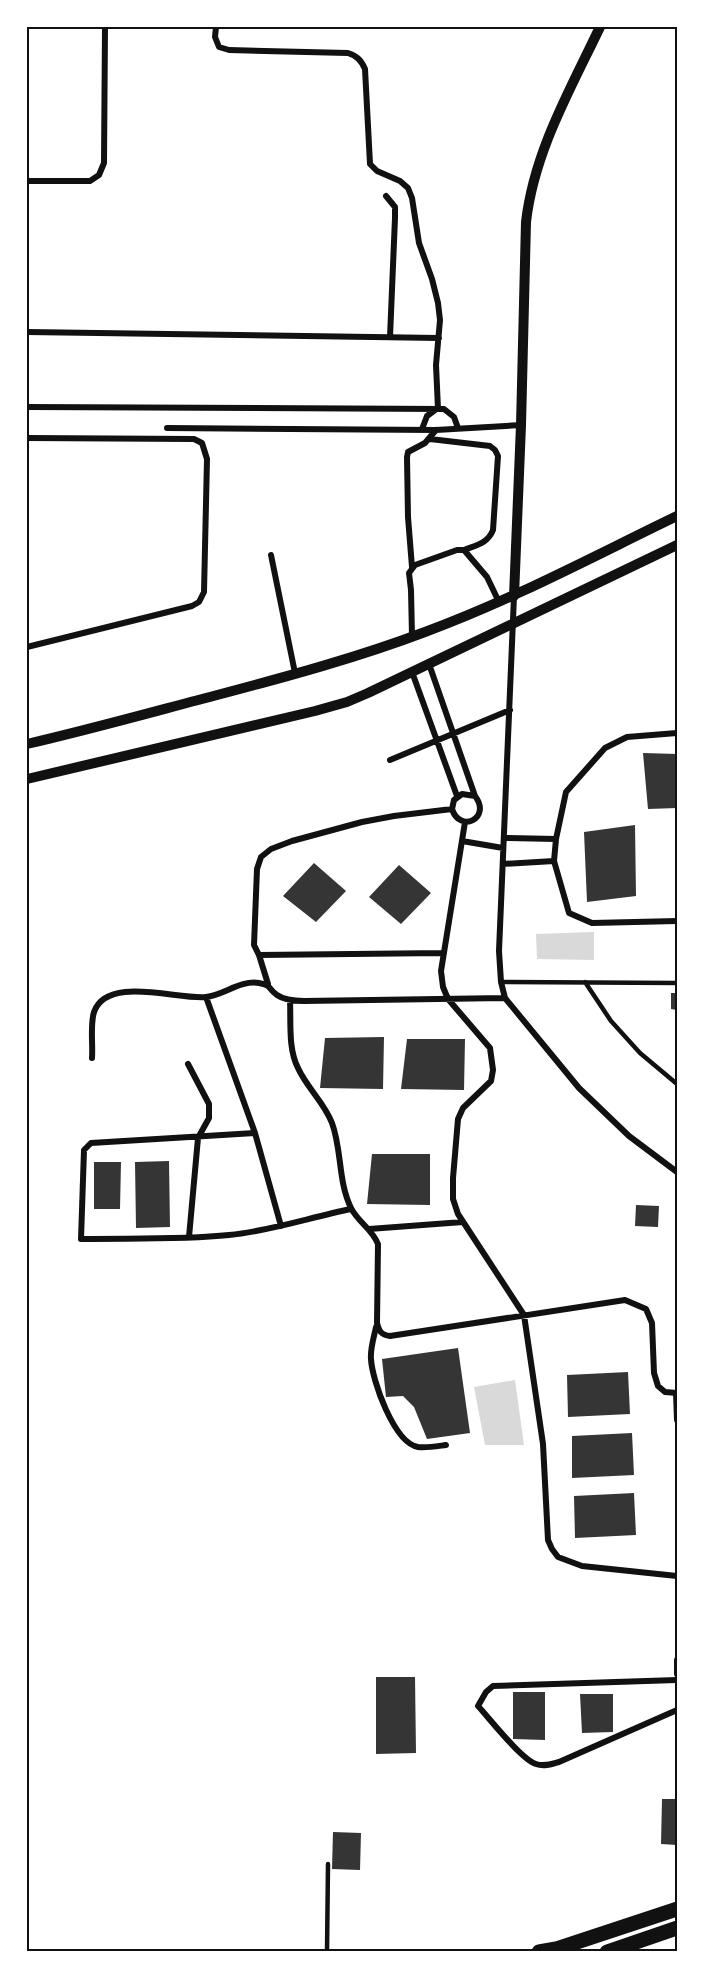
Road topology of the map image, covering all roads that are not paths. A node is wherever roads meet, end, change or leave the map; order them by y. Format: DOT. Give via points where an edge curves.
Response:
graph roads {
  1 [pos="105,27"];
  2 [pos="216,27"];
  3 [pos="600,27"];
  4 [pos="27,181"];
  5 [pos="386,196"];
  6 [pos="27,332"];
  7 [pos="390,337"];
  8 [pos="439,338"];
  9 [pos="27,407"];
  10 [pos="438,409"];
  11 [pos="521,425"];
  12 [pos="167,428"];
  13 [pos="458,428"];
  14 [pos="422,429"];
  15 [pos="436,430"];
  16 [pos="27,438"];
  17 [pos="429,439"];
  18 [pos="677,516"];
  19 [pos="677,545"];
  20 [pos="464,550"];
  21 [pos="271,555"];
  22 [pos="412,567"];
  23 [pos="514,596"];
  24 [pos="499,602"];
  25 [pos="513,625"];
  26 [pos="412,636"];
  27 [pos="27,648"];
  28 [pos="429,663"];
  29 [pos="412,672"];
  30 [pos="294,674"];
  31 [pos="510,710"];
  32 [pos="453,733"];
  33 [pos="677,734"];
  34 [pos="436,740"];
  35 [pos="27,744"];
  36 [pos="390,760"];
  37 [pos="27,779"];
  38 [pos="457,796"];
  39 [pos="475,796"];
  40 [pos="452,809"];
  41 [pos="465,822"];
  42 [pos="504,838"];
  43 [pos="556,839"];
  44 [pos="462,841"];
  45 [pos="503,848"];
  46 [pos="554,861"];
  47 [pos="503,864"];
  48 [pos="677,921"];
  49 [pos="444,953"];
  50 [pos="259,955"];
  51 [pos="501,982"];
  52 [pos="585,982"];
  53 [pos="677,983"];
  54 [pos="268,984"];
  55 [pos="206,997"];
  56 [pos="448,999"];
  57 [pos="505,999"];
  58 [pos="290,1000"];
  59 [pos="92,1058"];
  60 [pos="188,1064"];
  61 [pos="677,1084"];
  62 [pos="255,1133"];
  63 [pos="199,1136"];
  64 [pos="677,1173"];
  65 [pos="351,1209"];
  66 [pos="463,1222"];
  67 [pos="281,1226"];
  68 [pos="369,1229"];
  69 [pos="189,1237"];
  70 [pos="524,1315"];
  71 [pos="377,1323"];
  72 [pos="677,1393"];
  73 [pos="677,1420"];
  74 [pos="446,1445"];
  75 [pos="677,1576"];
  76 [pos="677,1660"];
  77 [pos="677,1674"];
  78 [pos="677,1680"];
  79 [pos="677,1710"];
  80 [pos="328,1864"];
  81 [pos="677,1909"];
  82 [pos="677,1928"];
  83 [pos="327,1952"];
  84 [pos="539,1952"];
  85 [pos="608,1952"];
  1 -- 4 [label="street" via="104,163 99,175 90,182"];
  2 -- 8 [label="street" via="219,47 229,50 348,53 362,63 370,164 408,188 419,243 438,303"];
  3 -- 11 [label="street" via="549,138 530,192"];
  5 -- 7 [label="street" via="395,207"];
  6 -- 7 [label="street"];
  7 -- 8 [label="street"];
  8 -- 10 [label="street"];
  9 -- 10 [label="street"];
  10 -- 13 [label="street" via="449,411"];
  10 -- 14 [label="street" via="427,416"];
  11 -- 13 [label="street"];
  11 -- 23 [label="street"];
  12 -- 14 [label="street"];
  13 -- 15 [label="street"];
  14 -- 15 [label="street"];
  15 -- 17 [label="street"];
  16 -- 27 [label="street" via="194,439 202,443 207,459 207,512 204,592 198,602"];
  17 -- 20 [label="street" via="490,446 498,456 493,530 486,542"];
  17 -- 22 [label="street" via="412,448 406,457"];
  18 -- 23 [label="street"];
  19 -- 25 [label="street"];
  20 -- 22 [label="street"];
  20 -- 24 [label="street" via="488,576"];
  21 -- 30 [label="street"];
  22 -- 26 [label="street"];
  23 -- 24 [label="street"];
  23 -- 25 [label="street"];
  24 -- 26 [label="street"];
  25 -- 28 [label="street"];
  25 -- 31 [label="street"];
  26 -- 30 [label="street"];
  28 -- 29 [label="street"];
  28 -- 32 [label="street"];
  29 -- 34 [label="street"];
  29 -- 37 [label="street" via="347,702 315,711"];
  30 -- 35 [label="street"];
  31 -- 32 [label="street"];
  31 -- 42 [label="street"];
  32 -- 34 [label="street"];
  32 -- 39 [label="street"];
  33 -- 43 [label="street" via="627,737 605,748 566,792"];
  34 -- 36 [label="street"];
  34 -- 38 [label="street"];
  38 -- 39 [label="street"];
  38 -- 40 [label="street"];
  39 -- 41 [label="street" via="480,812 475,819"];
  40 -- 41 [label="street" via="456,818"];
  40 -- 50 [label="street" via="362,822 271,849 261,857 257,869 254,945"];
  41 -- 44 [label="street"];
  42 -- 43 [label="street"];
  42 -- 45 [label="street"];
  43 -- 46 [label="street"];
  44 -- 45 [label="street"];
  44 -- 49 [label="street"];
  45 -- 47 [label="street"];
  46 -- 47 [label="street"];
  46 -- 48 [label="street" via="568,913 592,923"];
  47 -- 51 [label="street"];
  49 -- 50 [label="street"];
  49 -- 56 [label="street" via="441,971"];
  50 -- 54 [label="street"];
  51 -- 52 [label="lane"];
  51 -- 57 [label="street"];
  52 -- 53 [label="lane"];
  52 -- 61 [label="lane" via="611,1021"];
  54 -- 55 [label="street" via="255,982"];
  54 -- 58 [label="street" via="277,995"];
  55 -- 59 [label="street" via="133,991 110,996 101,1001 93,1016"];
  55 -- 62 [label="street"];
  56 -- 57 [label="street"];
  56 -- 58 [label="street"];
  56 -- 66 [label="street" via="490,1048 493,1070 491,1081 463,1108 458,1119 453,1199"];
  57 -- 64 [label="street" via="579,1088 629,1136"];
  58 -- 65 [label="street" via="296,1066 331,1121"];
  60 -- 63 [label="street" via="209,1104 209,1118"];
  62 -- 63 [label="street"];
  62 -- 67 [label="street"];
  63 -- 69 [label="street"];
  63 -- 69 [label="street" via="91,1143 84,1150 81,1239"];
  65 -- 67 [label="street"];
  65 -- 68 [label="street"];
  66 -- 68 [label="street"];
  66 -- 70 [label="street"];
  67 -- 69 [label="street" via="231,1235"];
  68 -- 71 [label="street" via="379,1251"];
  70 -- 71 [label="street" via="390,1336 379,1332"];
  70 -- 72 [label="street" via="625,1300 638,1304 646,1309 652,1323 658,1386 665,1392"];
  70 -- 75 [label="street" via="543,1444 548,1540 552,1549 558,1557 582,1566"];
  71 -- 74 [label="street" via="370,1357 384,1408 410,1443 417,1447"];
  72 -- 73 [label="street"];
  76 -- 77 [label="street"];
  78 -- 79 [label="street" via="494,1686 478,1706 524,1756 535,1764 545,1765"];
  80 -- 83 [label="lane"];
  81 -- 84 [label="highway"];
  82 -- 85 [label="highway"];
}
